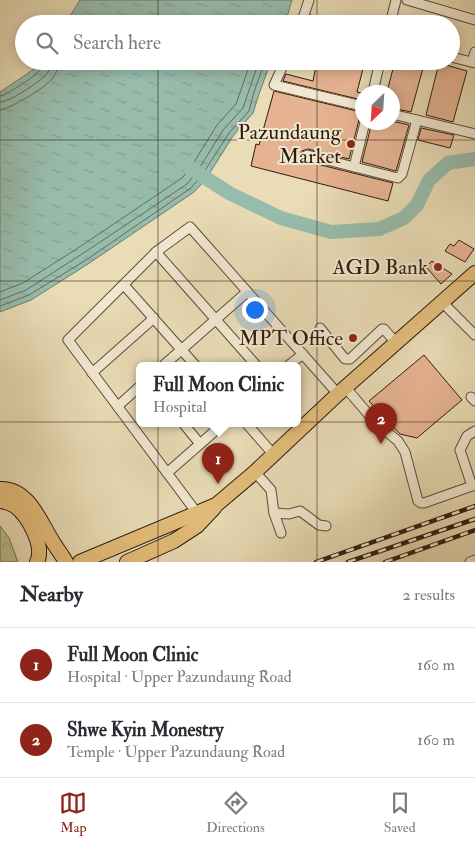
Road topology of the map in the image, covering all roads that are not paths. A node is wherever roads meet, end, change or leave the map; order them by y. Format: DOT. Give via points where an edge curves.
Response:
graph roads {
  1 [pos="309,0"];
  2 [pos="396,0"];
  3 [pos="407,0"];
  4 [pos="304,15"];
  5 [pos="392,15"];
  6 [pos="458,15"];
  7 [pos="460,16"];
  8 [pos="475,20"];
  9 [pos="475,52"];
  10 [pos="460,59"];
  11 [pos="473,63"];
  12 [pos="281,70"];
  13 [pos="378,70"];
  14 [pos="375,85"];
  15 [pos="355,104"];
  16 [pos="400,116"];
  17 [pos="417,120"];
  18 [pos="363,130"];
  19 [pos="475,134"];
  20 [pos="307,155"];
  21 [pos="354,167"];
  22 [pos="156,252"];
  23 [pos="475,273"];
  24 [pos="124,285"];
  25 [pos="247,292"];
  26 [pos="442,302"];
  27 [pos="154,318"];
  28 [pos="216,319"];
  29 [pos="320,328"];
  30 [pos="475,335"];
  31 [pos="396,343"];
  32 [pos="181,350"];
  33 [pos="302,354"];
  34 [pos="167,362"];
  35 [pos="192,362"];
  36 [pos="253,362"];
  37 [pos="293,362"];
  38 [pos="92,373"];
  39 [pos="136,390"];
  40 [pos="342,391"];
  41 [pos="118,406"];
  42 [pos="186,427"];
  43 [pos="219,427"];
  44 [pos="249,427"];
  45 [pos="475,431"];
  46 [pos="200,444"];
  47 [pos="273,454"];
  48 [pos="167,472"];
  49 [pos="255,472"];
  50 [pos="474,485"];
  51 [pos="0,489"];
  52 [pos="0,501"];
  53 [pos="216,506"];
  54 [pos="197,513"];
  55 [pos="274,513"];
  56 [pos="326,526"];
  57 [pos="281,533"];
  58 [pos="144,558"];
  59 [pos="475,560"];
  60 [pos="37,562"];
  61 [pos="66,562"];
  62 [pos="80,562"];
  63 [pos="127,562"];
  64 [pos="470,562"];
  1 -- 4 [label="street"];
  2 -- 5 [label="street"];
  3 -- 6 [label="street"];
  7 -- 8 [label="street"];
  9 -- 11 [label="street"];
  10 -- 11 [label="street"];
  12 -- 15 [label="street" via="274,85"];
  13 -- 14 [label="street"];
  16 -- 17 [label="street"];
  17 -- 19 [label="street"];
  17 -- 21 [label="street" via="400,177"];
  18 -- 21 [label="street"];
  20 -- 21 [label="street"];
  22 -- 24 [label="street"];
  22 -- 25 [label="street" via="190,226"];
  22 -- 28 [label="street"];
  23 -- 26 [label="main road"];
  24 -- 27 [label="street"];
  24 -- 38 [label="street" via="68,340"];
  25 -- 28 [label="street"];
  25 -- 33 [label="street"];
  26 -- 30 [label="street"];
  26 -- 31 [label="main road"];
  27 -- 32 [label="street"];
  27 -- 38 [label="street"];
  28 -- 32 [label="street"];
  28 -- 36 [label="street"];
  29 -- 31 [label="street" via="345,359 350,359 382,329"];
  31 -- 40 [label="main road"];
  32 -- 34 [label="street"];
  32 -- 35 [label="street"];
  33 -- 37 [label="street"];
  33 -- 40 [label="street"];
  38 -- 41 [label="street"];
  39 -- 41 [label="street"];
  40 -- 47 [label="main road"];
  40 -- 50 [label="street" via="398,441 405,452 418,501 421,503"];
  41 -- 48 [label="street"];
  42 -- 46 [label="street"];
  43 -- 46 [label="street"];
  44 -- 47 [label="street"];
  45 -- 50 [label="street" via="467,436 460,450"];
  46 -- 48 [label="street"];
  47 -- 49 [label="main road"];
  48 -- 54 [label="street"];
  49 -- 53 [label="main road"];
  49 -- 55 [label="street" via="271,490"];
  51 -- 61 [label="main road" via="14,491 29,503"];
  52 -- 60 [label="main road" via="16,507 25,518 37,542 40,556"];
  53 -- 54 [label="main road"];
  53 -- 58 [label="main road" via="197,526"];
  54 -- 62 [label="main road"];
  55 -- 56 [label="street" via="300,511 319,525"];
  55 -- 57 [label="street"];
  58 -- 63 [label="main road"];
  59 -- 64 [label="street"];
}
